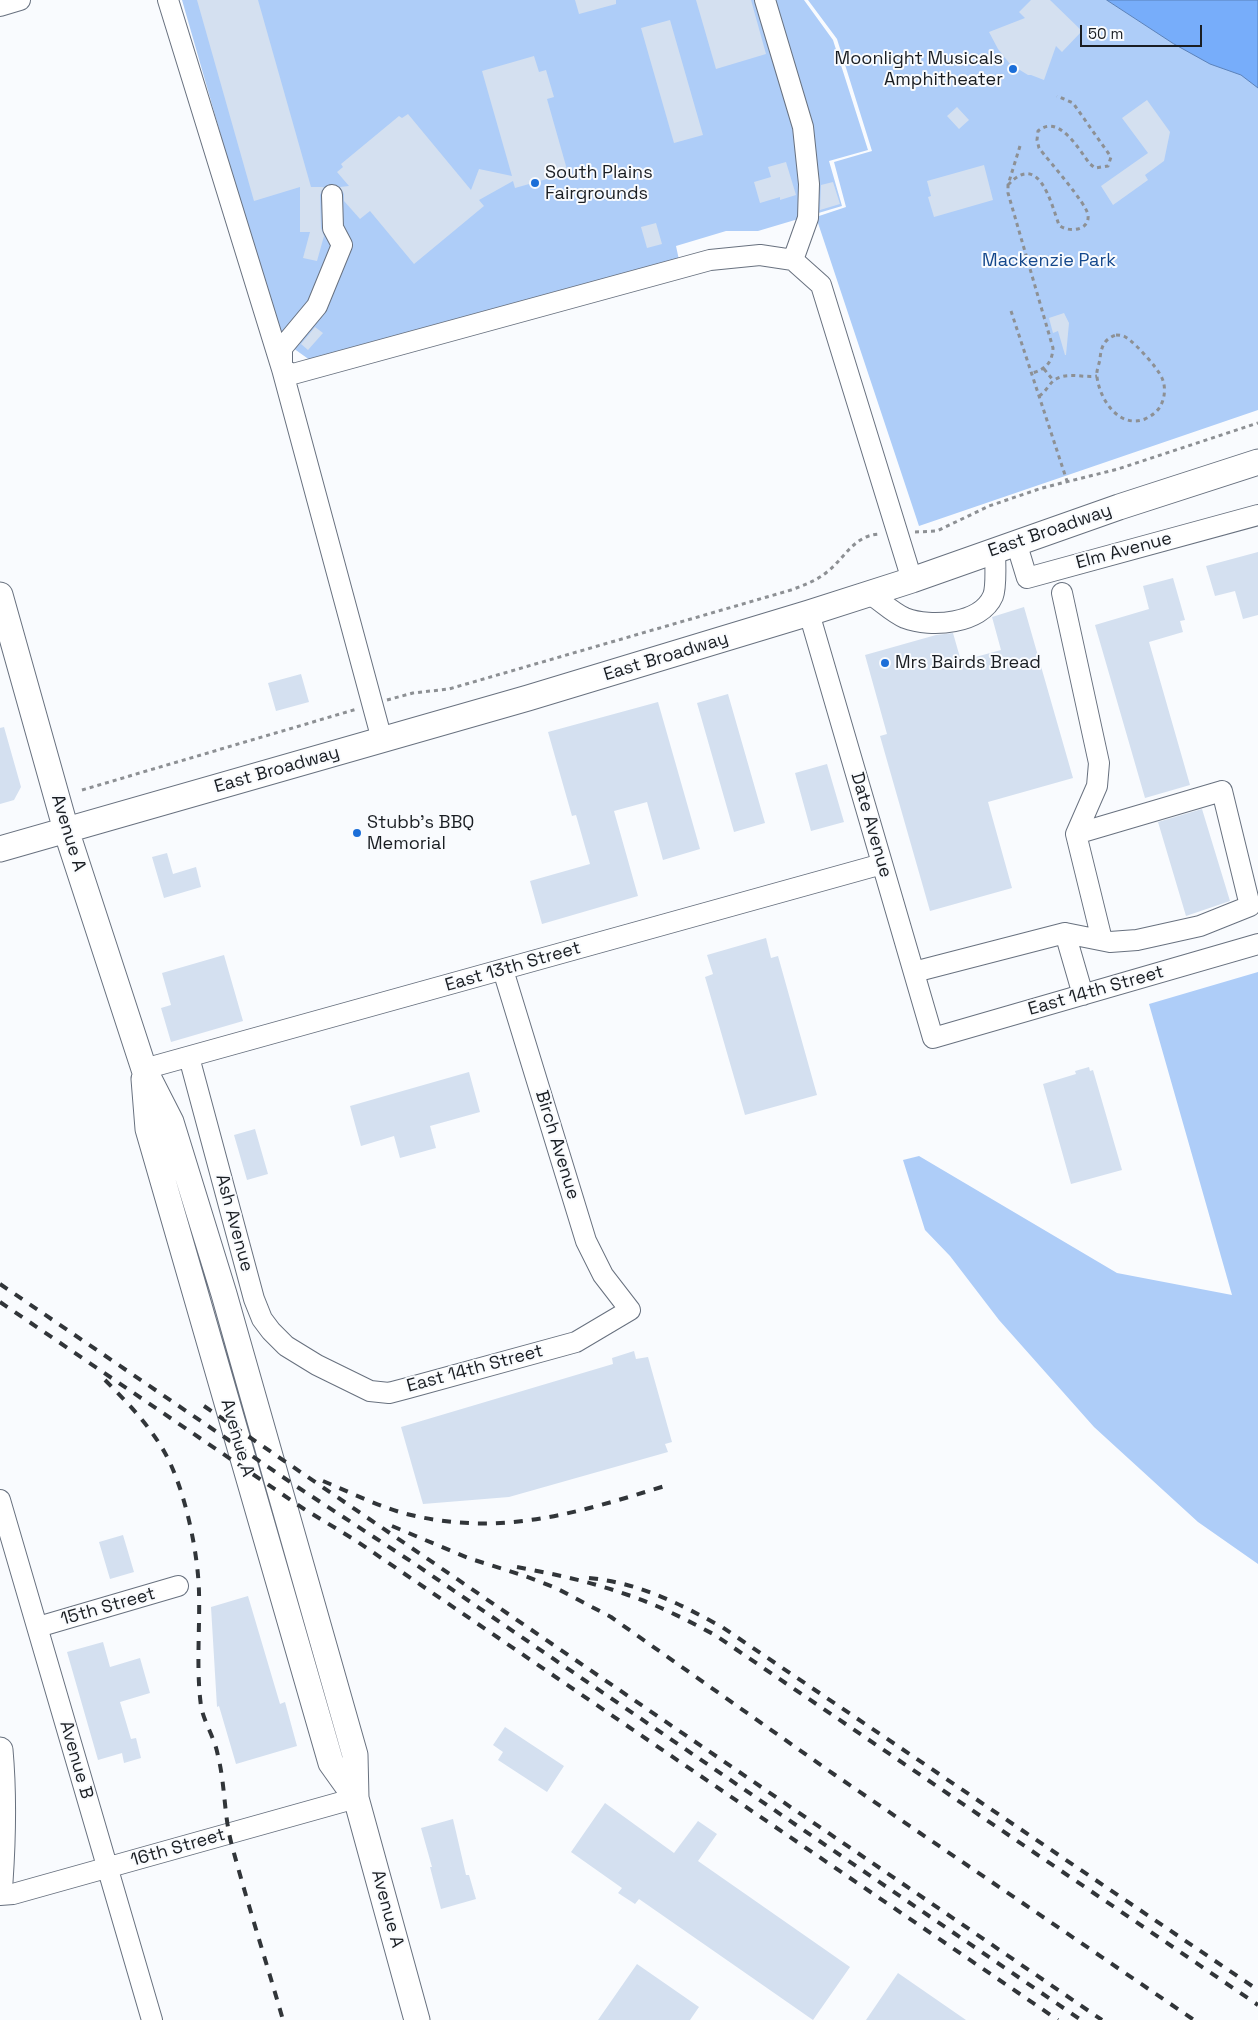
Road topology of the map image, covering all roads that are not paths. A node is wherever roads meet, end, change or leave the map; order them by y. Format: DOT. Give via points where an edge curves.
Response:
graph roads {
  1 [pos="20,0"];
  2 [pos="168,0"];
  3 [pos="765,0"];
  4 [pos="0,6"];
  5 [pos="332,195"];
  6 [pos="793,260"];
  7 [pos="282,369"];
  8 [pos="1258,462"];
  9 [pos="1258,514"];
  10 [pos="1006,546"];
  11 [pos="912,580"];
  12 [pos="1062,593"];
  13 [pos="870,594"];
  14 [pos="0,596"];
  15 [pos="809,613"];
  16 [pos="382,740"];
  17 [pos="66,830"];
  18 [pos="1076,834"];
  19 [pos="0,849"];
  20 [pos="882,864"];
  21 [pos="1065,933"];
  22 [pos="1102,940"];
  23 [pos="1258,944"];
  24 [pos="503,970"];
  25 [pos="914,972"];
  26 [pos="1082,994"];
  27 [pos="933,1038"];
  28 [pos="189,1057"];
  29 [pos="144,1069"];
  30 [pos="630,1310"];
  31 [pos="317,1365"];
  32 [pos="0,1500"];
  33 [pos="178,1586"];
  34 [pos="38,1627"];
  35 [pos="0,1750"];
  36 [pos="356,1798"];
  37 [pos="108,1867"];
  38 [pos="0,1882"];
  39 [pos="0,1895"];
  40 [pos="152,2020"];
  41 [pos="417,2020"];
  1 -- 4 [label="street"];
  2 -- 7 [label="street"];
  3 -- 6 [label="street" via="803,127 809,184 808,218"];
  5 -- 7 [label="street" via="333,228 342,245 317,306 282,348"];
  6 -- 7 [label="street" via="760,255 710,260 293,374"];
  6 -- 11 [label="street" via="821,285"];
  7 -- 16 [label="street"];
  8 -- 10 [label="main road, East Broadway"];
  9 -- 10 [label="street, Elm Avenue" via="1027,578"];
  10 -- 11 [label="main road, East Broadway"];
  10 -- 13 [label="street" via="994,594 988,605 976,614 948,623 905,618"];
  11 -- 13 [label="main road, East Broadway"];
  12 -- 18 [label="street" via="1099,763 1097,786"];
  13 -- 15 [label="main road, East Broadway"];
  14 -- 17 [label="main road, Avenue A"];
  15 -- 16 [label="main road, East Broadway"];
  15 -- 20 [label="street, Date Avenue"];
  16 -- 17 [label="main road, East Broadway"];
  17 -- 19 [label="main road, East Broadway"];
  17 -- 29 [label="main road, Avenue A"];
  18 -- 22 [label="street"];
  18 -- 22 [label="street" via="1222,791 1250,906 1191,928 1137,940"];
  20 -- 24 [label="street, East 13th Street"];
  20 -- 25 [label="street, Date Avenue"];
  21 -- 22 [label="street"];
  21 -- 25 [label="street"];
  21 -- 26 [label="street"];
  23 -- 26 [label="street, East 14th Street"];
  24 -- 28 [label="street, East 13th Street"];
  24 -- 30 [label="street, Birch Avenue" via="586,1241 603,1275"];
  25 -- 27 [label="street, Date Avenue"];
  26 -- 27 [label="street, East 14th Street"];
  28 -- 29 [label="street, East 13th Street"];
  28 -- 31 [label="street, Ash Avenue" via="257,1306 271,1331 286,1346"];
  29 -- 36 [label="main road, Avenue A" via="148,1129 262,1528 331,1763"];
  30 -- 31 [label="street, East 14th Street" via="576,1342 389,1392 370,1390"];
  32 -- 34 [label="street, Avenue B"];
  33 -- 34 [label="street, 15th Street"];
  34 -- 37 [label="street, Avenue B"];
  35 -- 38 [label="main road" via="4,1832"];
  36 -- 37 [label="street, 16th Street"];
  36 -- 41 [label="main road, Avenue A"];
  37 -- 39 [label="street, 16th Street"];
  37 -- 40 [label="street, Avenue B"];
}
